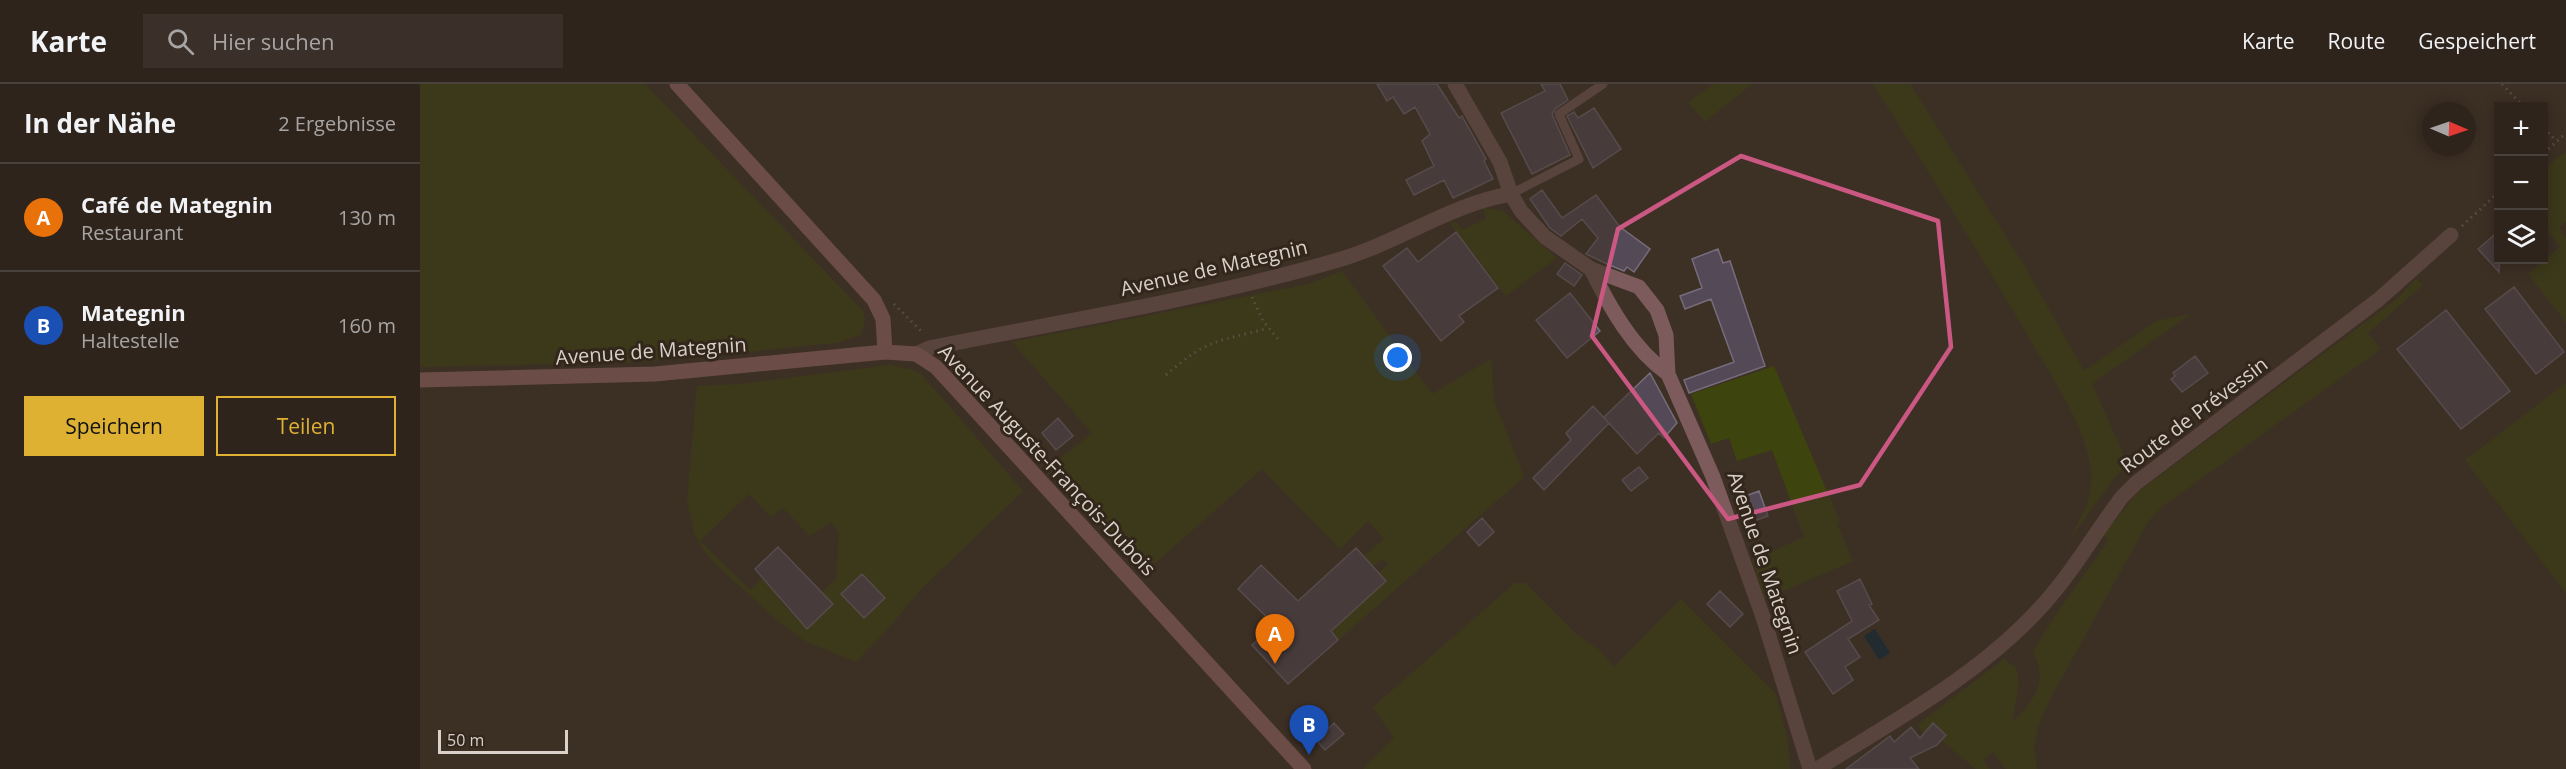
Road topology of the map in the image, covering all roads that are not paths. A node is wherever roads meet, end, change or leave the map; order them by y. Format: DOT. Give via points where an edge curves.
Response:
graph roads {
  1 [pos="677,84"];
  2 [pos="1455,84"];
  3 [pos="1603,84"];
  4 [pos="1511,194"];
  5 [pos="2451,235"];
  6 [pos="1591,269"];
  7 [pos="885,352"];
  8 [pos="916,354"];
  9 [pos="1668,374"];
  10 [pos="420,380"];
  11 [pos="1304,769"];
  12 [pos="1810,769"];
  13 [pos="1817,769"];
  1 -- 7 [label="main road" via="874,300 883,319"];
  2 -- 4 [label="street" via="1500,162"];
  3 -- 4 [label="lane, Avenue de Mategnin" via="1559,114 1579,159"];
  4 -- 6 [label="street, Avenue de Mategnin" via="1545,237"];
  4 -- 8 [label="street, Avenue de Mategnin" via="1475,201 1342,259 1246,284 929,348"];
  5 -- 13 [label="street, Route de Prévessin" via="2378,300 2136,483 2039,609 1992,651 1879,732"];
  6 -- 9 [label="street, Avenue de Mategnin" via="1616,315 1639,346"];
  6 -- 9 [label="street, Avenue de Mategnin" via="1639,287 1651,301 1666,335"];
  7 -- 8 [label="main road, Avenue Auguste-François-Dubois"];
  7 -- 10 [label="main road, Avenue de Mategnin" via="655,374"];
  8 -- 11 [label="main road, Avenue Auguste-François-Dubois" via="936,367"];
  9 -- 12 [label="street, Avenue de Mategnin" via="1713,477"];
}
